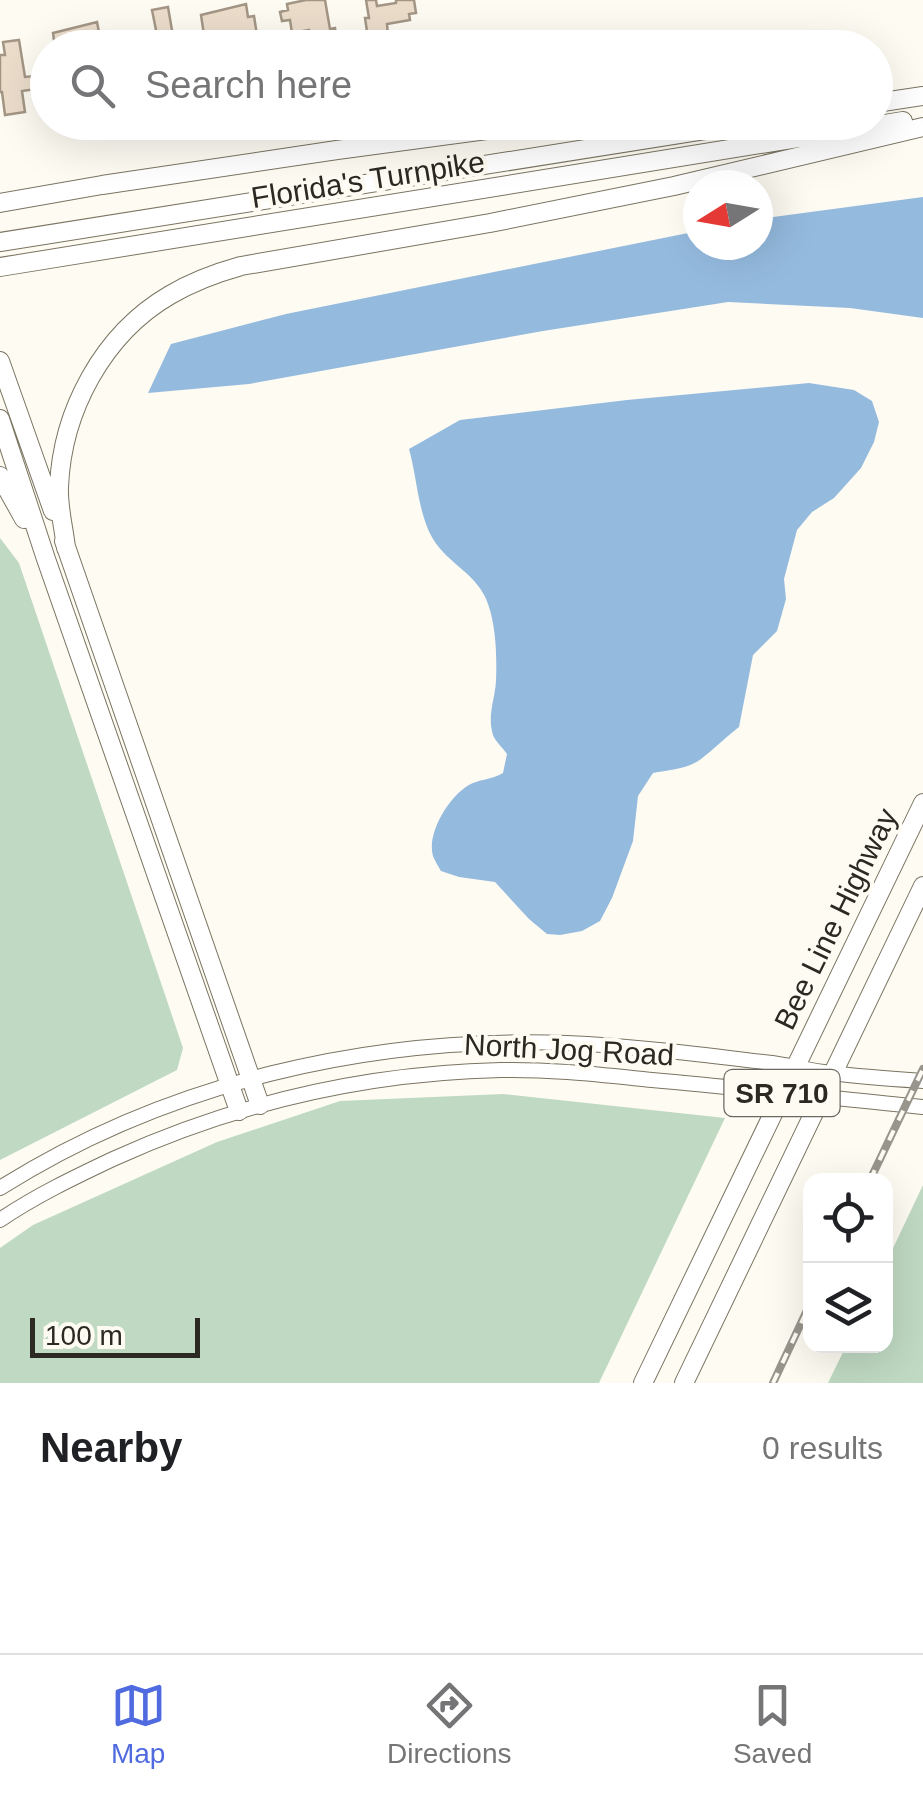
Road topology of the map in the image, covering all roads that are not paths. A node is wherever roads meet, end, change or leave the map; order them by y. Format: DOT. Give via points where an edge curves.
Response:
graph roads {
  1 [pos="923,92"];
  2 [pos="893,93"];
  3 [pos="893,99"];
  4 [pos="923,118"];
  5 [pos="893,123"];
  6 [pos="923,127"];
  7 [pos="893,134"];
  8 [pos="412,140"];
  9 [pos="641,140"];
  10 [pos="787,140"];
  11 [pos="868,140"];
  12 [pos="0,203"];
  13 [pos="0,242"];
  14 [pos="0,267"];
  15 [pos="0,361"];
  16 [pos="0,420"];
  17 [pos="0,476"];
  18 [pos="66,548"];
  19 [pos="46,559"];
  20 [pos="923,804"];
  21 [pos="923,886"];
  22 [pos="795,1068"];
  23 [pos="832,1073"];
  24 [pos="251,1079"];
  25 [pos="923,1082"];
  26 [pos="229,1085"];
  27 [pos="783,1092"];
  28 [pos="822,1095"];
  29 [pos="260,1105"];
  30 [pos="923,1107"];
  31 [pos="238,1111"];
  32 [pos="0,1188"];
  33 [pos="0,1220"];
  34 [pos="643,1383"];
  35 [pos="684,1383"];
  1 -- 2 [label="highway"];
  1 -- 3 [label="highway"];
  4 -- 5 [label="highway, Florida's Turnpike"];
  6 -- 7 [label="highway"];
  8 -- 12 [label="highway"];
  9 -- 13 [label="highway, Florida's Turnpike"];
  10 -- 14 [label="highway, Florida's Turnpike"];
  11 -- 18 [label="highway" via="490,223 257,262 167,296 106,352 69,424 58,491"];
  15 -- 18 [label="highway"];
  16 -- 19 [label="highway"];
  17 -- 19 [label="highway"];
  18 -- 24 [label="highway"];
  19 -- 26 [label="highway"];
  20 -- 22 [label="highway, Bee Line Highway / SR 710"];
  21 -- 23 [label="highway, SR 710"];
  22 -- 23 [label="main road, North Jog Road"];
  22 -- 24 [label="main road, North Jog Road" via="505,1042 377,1053"];
  22 -- 27 [label="highway, Bee Line Highway / SR 710"];
  23 -- 25 [label="main road, North Jog Road"];
  23 -- 28 [label="highway, SR 710"];
  24 -- 26 [label="main road, North Jog Road"];
  24 -- 29 [label="highway"];
  26 -- 31 [label="highway"];
  26 -- 32 [label="main road, North Jog Road" via="126,1123"];
  27 -- 28 [label="main road, North Jog Road"];
  27 -- 29 [label="main road, North Jog Road" via="504,1070 380,1079"];
  27 -- 34 [label="highway, Bee Line Highway / SR 710"];
  28 -- 30 [label="main road, North Jog Road"];
  28 -- 35 [label="highway, SR 710"];
  29 -- 31 [label="main road, North Jog Road"];
  31 -- 33 [label="main road, North Jog Road" via="136,1149"];
}
